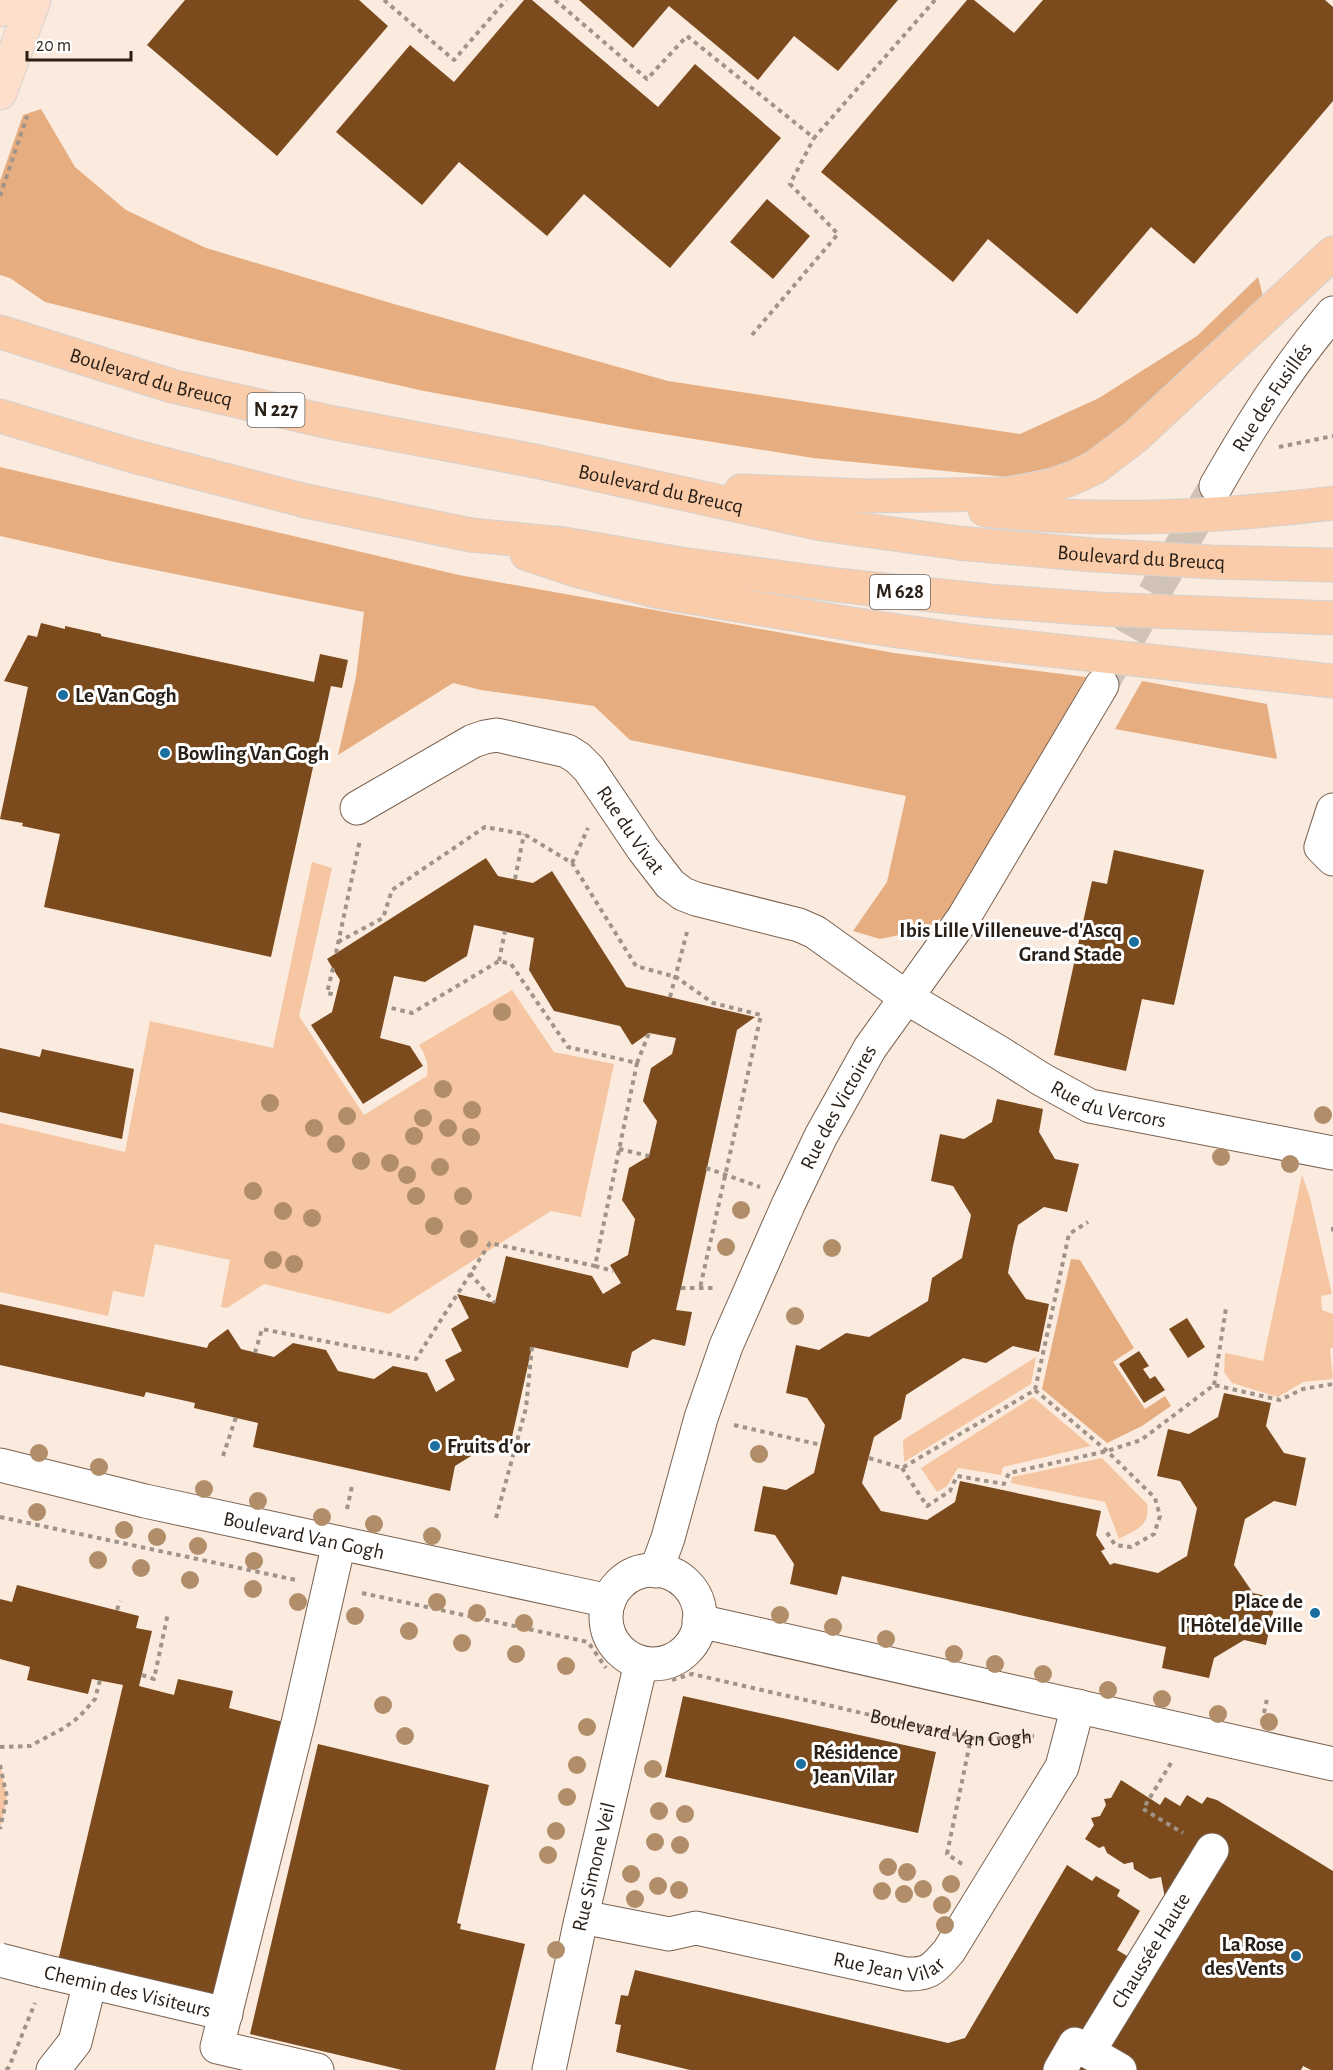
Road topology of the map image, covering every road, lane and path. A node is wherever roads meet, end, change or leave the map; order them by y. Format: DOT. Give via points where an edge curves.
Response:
graph roads {
  1 [pos="3,0"];
  2 [pos="34,0"];
  3 [pos="384,0"];
  4 [pos="506,0"];
  5 [pos="555,0"];
  6 [pos="935,0"];
  7 [pos="0,10"];
  8 [pos="0,93"];
  9 [pos="814,138"];
  10 [pos="1333,253"];
  11 [pos="1333,313"];
  12 [pos="752,335"];
  13 [pos="11,336"];
  14 [pos="3,417"];
  15 [pos="1216,486"];
  16 [pos="658,488"];
  17 [pos="867,496"];
  18 [pos="1333,503"];
  19 [pos="471,535"];
  20 [pos="1333,565"];
  21 [pos="1333,618"];
  22 [pos="1333,681"];
  23 [pos="1102,685"];
  24 [pos="362,804"];
  25 [pos="1333,810"];
  26 [pos="524,834"];
  27 [pos="1333,859"];
  28 [pos="515,879"];
  29 [pos="696,899"];
  30 [pos="505,931"];
  31 [pos="338,942"];
  32 [pos="336,953"];
  33 [pos="499,961"];
  34 [pos="333,968"];
  35 [pos="676,977"];
  36 [pos="336,995"];
  37 [pos="670,997"];
  38 [pos="907,998"];
  39 [pos="387,1006"];
  40 [pos="649,1033"];
  41 [pos="637,1063"];
  42 [pos="619,1149"];
  43 [pos="1333,1153"];
  44 [pos="649,1156"];
  45 [pos="706,1168"];
  46 [pos="725,1175"];
  47 [pos="788,1205"];
  48 [pos="1088,1222"];
  49 [pos="1333,1227"];
  50 [pos="1333,1232"];
  51 [pos="595,1266"];
  52 [pos="613,1271"];
  53 [pos="470,1273"];
  54 [pos="700,1288"];
  55 [pos="495,1303"];
  56 [pos="1226,1308"];
  57 [pos="532,1347"];
  58 [pos="255,1353"];
  59 [pos="1333,1384"];
  60 [pos="1214,1385"];
  61 [pos="1035,1390"];
  62 [pos="236,1418"];
  63 [pos="701,1418"];
  64 [pos="821,1445"];
  65 [pos="1107,1451"];
  66 [pos="223,1456"];
  67 [pos="869,1458"];
  68 [pos="0,1466"];
  69 [pos="902,1468"];
  70 [pos="496,1518"];
  71 [pos="1106,1531"];
  72 [pos="339,1543"];
  73 [pos="656,1570"];
  74 [pos="120,1601"];
  75 [pos="609,1601"];
  76 [pos="117,1610"];
  77 [pos="168,1613"];
  78 [pos="699,1621"];
  79 [pos="588,1642"];
  80 [pos="639,1673"];
  81 [pos="141,1675"];
  82 [pos="100,1680"];
  83 [pos="1078,1706"];
  84 [pos="971,1738"];
  85 [pos="1070,1740"];
  86 [pos="0,1747"];
  87 [pos="1161,1759"];
  88 [pos="1333,1764"];
  89 [pos="0,1765"];
  90 [pos="0,1829"];
  91 [pos="1212,1850"];
  92 [pos="991,1883"];
  93 [pos="582,1917"];
  94 [pos="0,1960"];
  95 [pos="90,1982"];
  96 [pos="40,1984"];
  97 [pos="226,2014"];
  98 [pos="1089,2051"];
  99 [pos="7,2068"];
  100 [pos="16,2068"];
  101 [pos="53,2070"];
  102 [pos="317,2070"];
  103 [pos="549,2070"];
  104 [pos="1060,2070"];
  105 [pos="1120,2070"];
  1 -- 7 [label="main road"];
  2 -- 8 [label="main road"];
  3 -- 4 [label="path" via="454,60"];
  5 -- 9 [label="path" via="647,79 687,36"];
  6 -- 9 [label="path"];
  9 -- 12 [label="path" via="790,184 838,234"];
  10 -- 17 [label="highway" via="1134,437 1094,468 1026,492"];
  11 -- 15 [label="street, Rue des Fusillés" via="1276,386"];
  13 -- 16 [label="highway, Boulevard du Breucq / N 227" via="172,386 328,422"];
  14 -- 19 [label="highway" via="143,459 306,501"];
  16 -- 17 [label="highway"];
  16 -- 20 [label="highway, Boulevard du Breucq" via="821,524 958,543 1212,562"];
  17 -- 18 [label="highway" via="988,511 1112,519 1250,513"];
  19 -- 21 [label="highway, M 628" via="564,544 836,585 989,601"];
  19 -- 22 [label="highway" via="649,590 773,612 967,641"];
  23 -- 38 [label="street, Rue des Victoires" via="964,916"];
  24 -- 29 [label="street, Rue du Vivat" via="485,737 497,735 567,751 589,769 670,884"];
  24 -- 31 [label="path"];
  25 -- 27 [label="street" via="1321,847"];
  26 -- 28 [label="path"];
  26 -- 31 [label="path" via="485,827 392,890 383,918"];
  26 -- 35 [label="path" via="572,863 636,966"];
  29 -- 35 [label="path"];
  29 -- 38 [label="street, Rue du Vivat" via="815,932"];
  30 -- 33 [label="path"];
  31 -- 32 [label="path"];
  33 -- 39 [label="path" via="412,1012"];
  33 -- 41 [label="path" via="511,964 568,1047"];
  34 -- 36 [label="path" via="327,993"];
  35 -- 37 [label="path"];
  35 -- 46 [label="path" via="713,1002 761,1015"];
  38 -- 43 [label="street, Rue du Vercors" via="1090,1106"];
  38 -- 47 [label="street, Rue des Victoires" via="870,1048 845,1091"];
  40 -- 41 [label="path"];
  41 -- 42 [label="path"];
  42 -- 44 [label="path"];
  42 -- 51 [label="path"];
  45 -- 46 [label="path"];
  46 -- 47 [label="path" via="771,1192"];
  46 -- 54 [label="path"];
  47 -- 63 [label="street, Rue des Victoires" via="726,1346"];
  48 -- 61 [label="path" via="1070,1234"];
  49 -- 50 [label="path"];
  51 -- 52 [label="path"];
  51 -- 53 [label="path" via="490,1243"];
  53 -- 55 [label="path"];
  53 -- 58 [label="path" via="416,1359 262,1329"];
  56 -- 60 [label="path"];
  57 -- 70 [label="path" via="526,1408"];
  59 -- 60 [label="path" via="1303,1389 1280,1400"];
  60 -- 65 [label="path" via="1142,1440"];
  61 -- 65 [label="path"];
  61 -- 69 [label="path"];
  62 -- 66 [label="path"];
  63 -- 64 [label="path"];
  63 -- 73 [label="street, Rue des Victoires"];
  65 -- 69 [label="path" via="1009,1473 1004,1484 957,1476 950,1491 927,1506"];
  65 -- 71 [label="path" via="1155,1498 1160,1516 1154,1534 1131,1547 1115,1545"];
  67 -- 69 [label="path"];
  68 -- 72 [label="street, Boulevard Van Gogh"];
  72 -- 75 [label="street, Boulevard Van Gogh"];
  72 -- 97 [label="street"];
  73 -- 75 [label="street" via="628,1578"];
  73 -- 78 [label="street" via="688,1586 696,1599"];
  74 -- 76 [label="path"];
  75 -- 80 [label="street" via="609,1635"];
  77 -- 81 [label="path" via="154,1679"];
  78 -- 80 [label="street" via="693,1642 677,1657"];
  78 -- 83 [label="street, Boulevard Van Gogh"];
  79 -- 80 [label="path, Boulevard Van Gogh" via="597,1658 619,1679"];
  80 -- 84 [label="path, Boulevard Van Gogh" via="671,1680 692,1674"];
  80 -- 93 [label="street, Rue Simone Veil"];
  82 -- 86 [label="path" via="95,1699 64,1728 30,1746"];
  83 -- 85 [label="street, Rue Jean Vilar"];
  83 -- 88 [label="street, Boulevard Van Gogh"];
  84 -- 85 [label="path, Boulevard Van Gogh" via="1045,1734"];
  84 -- 92 [label="path" via="947,1854"];
  85 -- 92 [label="street, Rue Jean Vilar" via="1062,1767"];
  87 -- 91 [label="path" via="1172,1762 1143,1809"];
  89 -- 90 [label="path" via="7,1797"];
  91 -- 98 [label="street, Chaussée Haute"];
  92 -- 93 [label="street, Rue Jean Vilar" via="949,1952 933,1970 920,1974 885,1970 696,1928 669,1934"];
  93 -- 103 [label="street, Rue Simone Veil"];
  94 -- 96 [label="street, Chemin des Visiteurs, bridge"];
  95 -- 96 [label="street, Chemin des Visiteurs"];
  95 -- 97 [label="street, Chemin des Visiteurs"];
  95 -- 101 [label="street" via="75,2042"];
  96 -- 99 [label="path"];
  97 -- 102 [label="street, Chemin des Visiteurs" via="217,2047"];
  98 -- 104 [label="street" via="1075,2044"];
  98 -- 105 [label="street"];
  99 -- 100 [label="path"];
}
